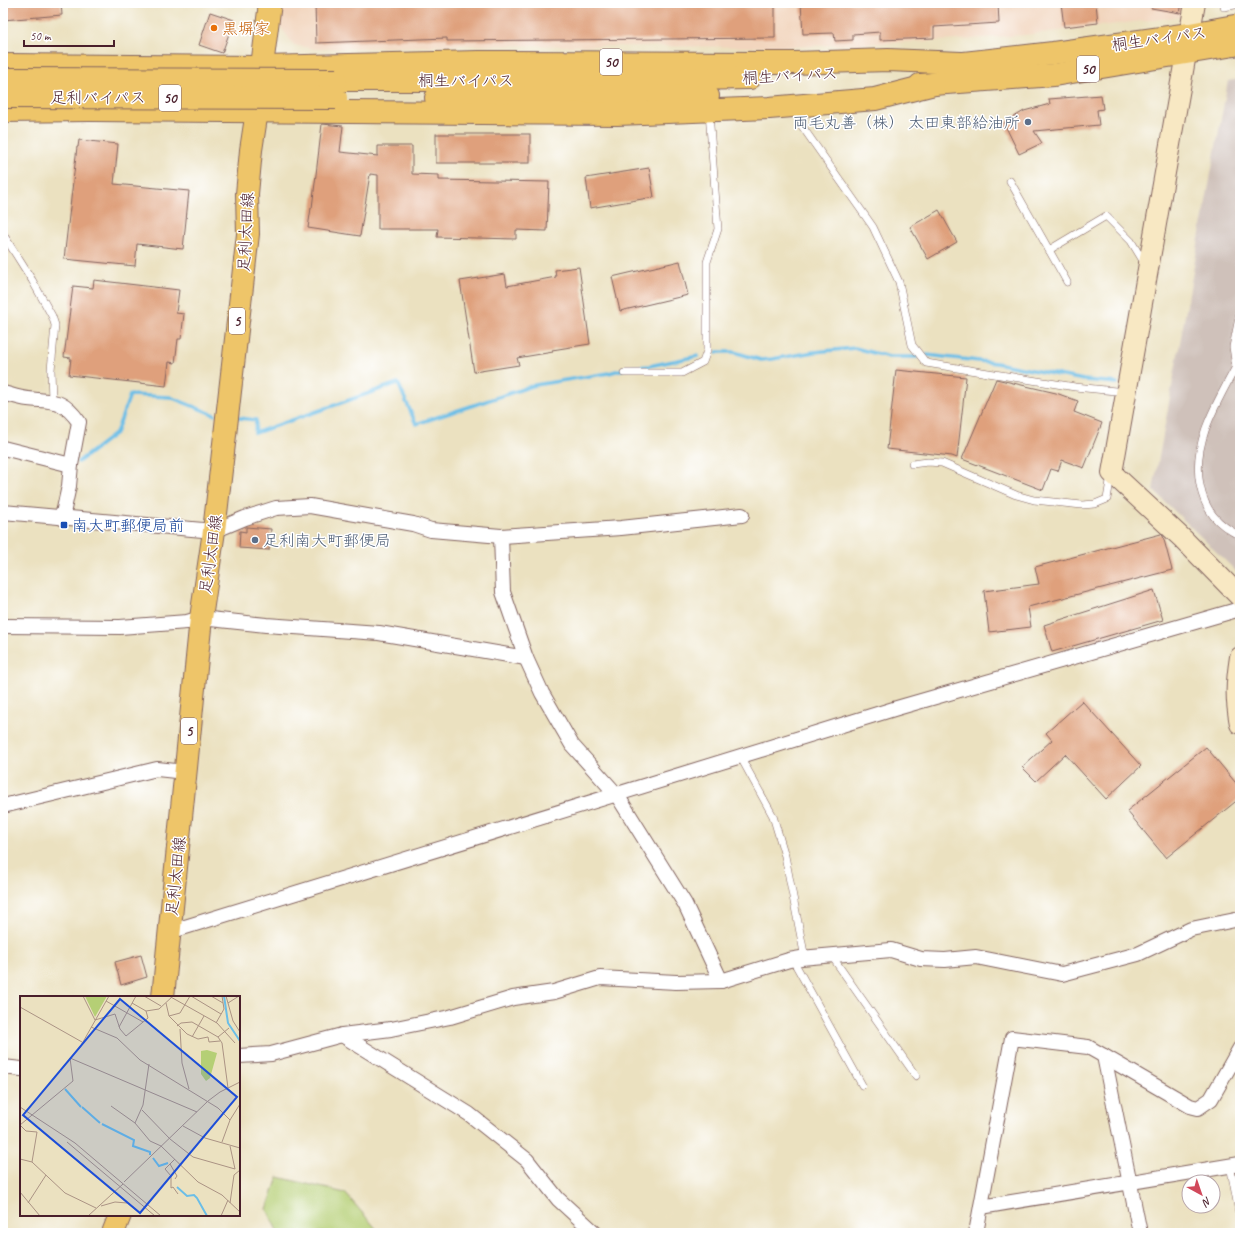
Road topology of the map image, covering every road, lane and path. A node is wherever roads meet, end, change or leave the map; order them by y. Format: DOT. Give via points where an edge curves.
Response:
graph roads {
  1 [pos="270,3"];
  2 [pos="1195,3"];
  3 [pos="1240,4"];
  4 [pos="1224,7"];
  5 [pos="1240,25"];
  6 [pos="1188,44"];
  7 [pos="1240,44"];
  8 [pos="961,63"];
  9 [pos="3,65"];
  10 [pos="262,67"];
  11 [pos="3,78"];
  12 [pos="934,84"];
  13 [pos="336,89"];
  14 [pos="3,97"];
  15 [pos="798,106"];
  16 [pos="709,110"];
  17 [pos="3,111"];
  18 [pos="257,111"];
  19 [pos="1010,181"];
  20 [pos="3,234"];
  21 [pos="1049,250"];
  22 [pos="1148,269"];
  23 [pos="1067,282"];
  24 [pos="1240,313"];
  25 [pos="1240,359"];
  26 [pos="1236,367"];
  27 [pos="624,373"];
  28 [pos="1126,392"];
  29 [pos="3,393"];
  30 [pos="52,400"];
  31 [pos="3,448"];
  32 [pos="912,464"];
  33 [pos="71,465"];
  34 [pos="1112,473"];
  35 [pos="3,512"];
  36 [pos="742,515"];
  37 [pos="62,518"];
  38 [pos="214,531"];
  39 [pos="501,536"];
  40 [pos="1240,536"];
  41 [pos="1240,597"];
  42 [pos="1240,609"];
  43 [pos="201,618"];
  44 [pos="3,626"];
  45 [pos="1240,657"];
  46 [pos="526,658"];
  47 [pos="1240,724"];
  48 [pos="740,756"];
  49 [pos="185,772"];
  50 [pos="617,795"];
  51 [pos="3,806"];
  52 [pos="1240,919"];
  53 [pos="168,932"];
  54 [pos="831,955"];
  55 [pos="799,959"];
  56 [pos="721,981"];
  57 [pos="163,996"];
  58 [pos="342,1035"];
  59 [pos="1240,1048"];
  60 [pos="1104,1056"];
  61 [pos="240,1057"];
  62 [pos="3,1067"];
  63 [pos="20,1069"];
  64 [pos="916,1076"];
  65 [pos="862,1085"];
  66 [pos="1235,1165"];
  67 [pos="1130,1182"];
  68 [pos="981,1207"];
  69 [pos="120,1216"];
  70 [pos="1240,1218"];
  71 [pos="113,1233"];
  72 [pos="595,1233"];
  73 [pos="976,1233"];
  74 [pos="1140,1233"];
  1 -- 10 [label="main road, 足利太田線"];
  2 -- 6 [label="street"];
  3 -- 4 [label="lane"];
  5 -- 6 [label="main road, 桐生バイパス / 50"];
  6 -- 7 [label="main road, 桐生バイパス / 50"];
  6 -- 8 [label="main road, 桐生バイパス / 50" via="1053,53"];
  6 -- 12 [label="main road, 桐生バイパス / 50" via="1054,75"];
  6 -- 22 [label="street"];
  8 -- 10 [label="main road, 50" via="888,60 794,63 479,62"];
  8 -- 13 [label="main road, 桐生バイパス / 50" via="770,77"];
  9 -- 10 [label="main road, 50"];
  10 -- 18 [label="main road, 足利太田線"];
  11 -- 13 [label="main road, 足利バイパス / 50, bridge"];
  12 -- 13 [label="main road, 桐生バイパス / 50" via="770,95 620,97"];
  12 -- 15 [label="main road, 50" via="875,99"];
  13 -- 14 [label="main road, 足利バイパス / 50, bridge"];
  15 -- 16 [label="main road, 50"];
  15 -- 28 [label="lane" via="799,122 873,227 899,282 912,345 926,363 1075,387"];
  16 -- 18 [label="main road, 50" via="617,114"];
  16 -- 27 [label="lane" via="718,229 707,262 707,351 703,362 682,373"];
  17 -- 18 [label="main road, 50" via="120,114"];
  18 -- 38 [label="main road, 足利太田線 / 5" via="246,194 248,234"];
  19 -- 21 [label="lane"];
  20 -- 30 [label="lane" via="32,280 55,325 51,370"];
  21 -- 22 [label="lane" via="1106,216 1131,241"];
  21 -- 23 [label="lane"];
  22 -- 28 [label="street"];
  24 -- 26 [label="lane" via="1233,346"];
  25 -- 26 [label="lane"];
  26 -- 40 [label="lane" via="1215,406 1203,436 1197,472 1208,510 1220,524"];
  28 -- 34 [label="street"];
  29 -- 30 [label="street" via="27,399"];
  30 -- 33 [label="street" via="70,410 79,422"];
  31 -- 33 [label="street"];
  32 -- 34 [label="lane" via="942,463 1016,496 1082,504 1095,504 1107,499"];
  33 -- 37 [label="street"];
  34 -- 41 [label="street"];
  35 -- 37 [label="street"];
  36 -- 39 [label="street" via="621,528"];
  37 -- 38 [label="street"];
  38 -- 39 [label="street" via="276,508 310,506 413,524 431,530"];
  38 -- 43 [label="main road, 足利太田線 / 5"];
  39 -- 46 [label="street" via="503,592"];
  42 -- 48 [label="street"];
  43 -- 44 [label="street" via="187,622 120,627"];
  43 -- 46 [label="street" via="379,633"];
  43 -- 49 [label="main road, 足利太田線 / 5"];
  45 -- 47 [label="street" via="1236,705"];
  46 -- 50 [label="street" via="542,694 572,745"];
  48 -- 50 [label="street"];
  48 -- 55 [label="lane" via="773,816 784,856"];
  49 -- 51 [label="street" via="157,769"];
  49 -- 53 [label="main road, 足利太田線 / 5"];
  50 -- 53 [label="street"];
  50 -- 56 [label="street" via="685,904"];
  52 -- 54 [label="street" via="1191,929 1138,954 1062,974 976,957 921,959 891,950"];
  53 -- 57 [label="main road, 足利太田線 / 5"];
  54 -- 55 [label="street"];
  54 -- 64 [label="lane"];
  55 -- 56 [label="street"];
  55 -- 65 [label="lane"];
  56 -- 58 [label="street" via="676,982 600,978 554,992 513,998 450,1017 391,1029"];
  58 -- 61 [label="street" via="271,1054"];
  58 -- 72 [label="street" via="469,1114 527,1160 558,1199"];
  59 -- 60 [label="street" via="1211,1099 1198,1108 1190,1106"];
  60 -- 67 [label="street"];
  60 -- 68 [label="street" via="1088,1047 1012,1038"];
  62 -- 63 [label="street"];
  66 -- 67 [label="street"];
  66 -- 70 [label="lane"];
  67 -- 68 [label="street"];
  67 -- 74 [label="street"];
  68 -- 73 [label="street"];
  69 -- 71 [label="main road"];
}
